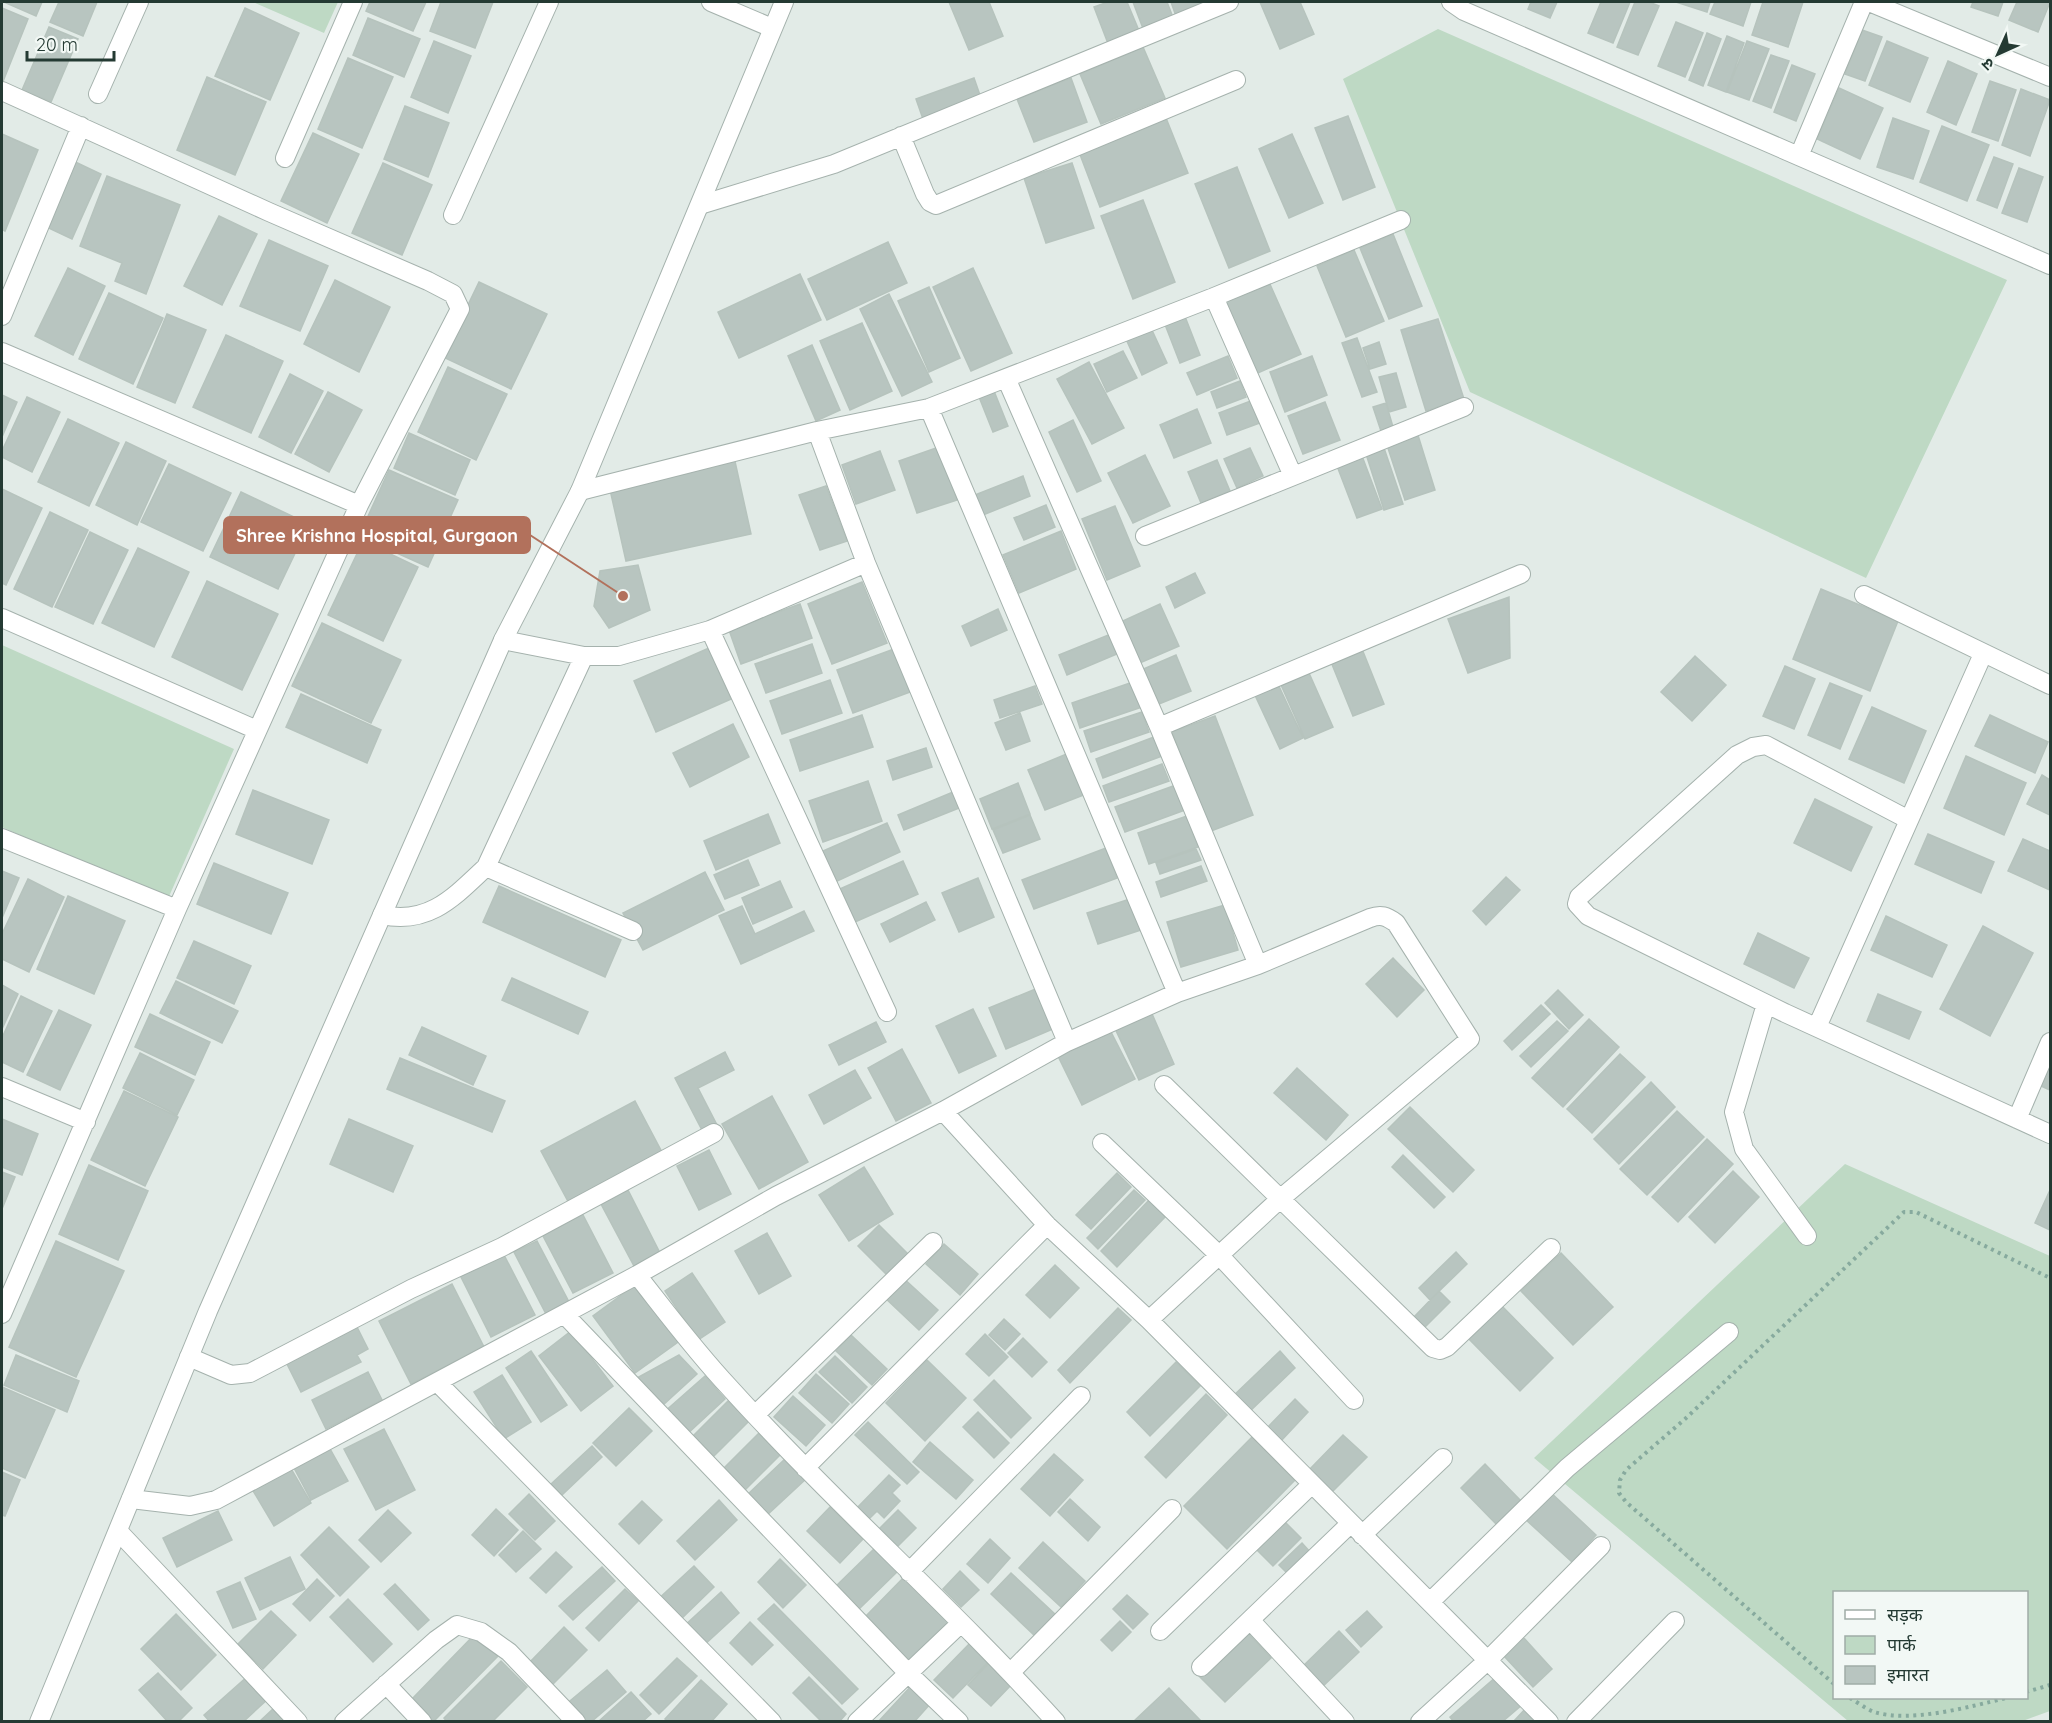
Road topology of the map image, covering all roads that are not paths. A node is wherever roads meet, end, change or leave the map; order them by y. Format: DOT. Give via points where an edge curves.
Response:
graph roads {
  1 [pos="139,2"];
  2 [pos="353,2"];
  3 [pos="549,2"];
  4 [pos="711,2"];
  5 [pos="784,2"];
  6 [pos="1229,2"];
  7 [pos="1451,2"];
  8 [pos="1864,2"];
  9 [pos="1869,2"];
  10 [pos="772,28"];
  11 [pos="2050,77"];
  12 [pos="1236,80"];
  13 [pos="2,91"];
  14 [pos="98,94"];
  15 [pos="81,126"];
  16 [pos="901,136"];
  17 [pos="1799,156"];
  18 [pos="285,158"];
  19 [pos="700,205"];
  20 [pos="453,215"];
  21 [pos="1401,220"];
  22 [pos="2050,265"];
  23 [pos="1214,297"];
  24 [pos="2,316"];
  25 [pos="2,352"];
  26 [pos="1006,378"];
  27 [pos="1464,407"];
  28 [pos="929,408"];
  29 [pos="817,431"];
  30 [pos="1293,476"];
  31 [pos="580,491"];
  32 [pos="359,504"];
  33 [pos="1144,536"];
  34 [pos="866,563"];
  35 [pos="1521,574"];
  36 [pos="1864,594"];
  37 [pos="2,618"];
  38 [pos="710,630"];
  39 [pos="503,640"];
  40 [pos="1983,654"];
  41 [pos="585,656"];
  42 [pos="2050,685"];
  43 [pos="1159,727"];
  44 [pos="257,730"];
  45 [pos="1909,820"];
  46 [pos="2,838"];
  47 [pos="486,867"];
  48 [pos="177,909"];
  49 [pos="382,915"];
  50 [pos="633,931"];
  51 [pos="1258,965"];
  52 [pos="1177,993"];
  53 [pos="1766,1004"];
  54 [pos="887,1012"];
  55 [pos="1817,1027"];
  56 [pos="1067,1042"];
  57 [pos="2050,1042"];
  58 [pos="1164,1085"];
  59 [pos="2,1087"];
  60 [pos="943,1111"];
  61 [pos="2017,1119"];
  62 [pos="86,1122"];
  63 [pos="714,1132"];
  64 [pos="2050,1134"];
  65 [pos="1102,1143"];
  66 [pos="1280,1199"];
  67 [pos="1047,1225"];
  68 [pos="1807,1236"];
  69 [pos="933,1242"];
  70 [pos="1551,1248"];
  71 [pos="1220,1256"];
  72 [pos="637,1275"];
  73 [pos="2,1314"];
  74 [pos="564,1314"];
  75 [pos="1149,1320"];
  76 [pos="1729,1332"];
  77 [pos="189,1357"];
  78 [pos="436,1382"];
  79 [pos="1081,1396"];
  80 [pos="1354,1400"];
  81 [pos="755,1415"];
  82 [pos="1443,1458"];
  83 [pos="805,1468"];
  84 [pos="1312,1484"];
  85 [pos="131,1499"];
  86 [pos="1172,1509"];
  87 [pos="1357,1529"];
  88 [pos="119,1532"];
  89 [pos="1601,1546"];
  90 [pos="909,1572"];
  91 [pos="1430,1602"];
  92 [pos="1251,1621"];
  93 [pos="1675,1621"];
  94 [pos="961,1623"];
  95 [pos="1160,1631"];
  96 [pos="1487,1661"];
  97 [pos="1201,1667"];
  98 [pos="1011,1672"];
  99 [pos="908,1673"];
  100 [pos="386,1684"];
  101 [pos="39,1722"];
  102 [pos="298,1722"];
  103 [pos="344,1722"];
  104 [pos="422,1722"];
  105 [pos="576,1722"];
  106 [pos="772,1722"];
  107 [pos="857,1722"];
  108 [pos="959,1722"];
  109 [pos="1056,1722"];
  110 [pos="1345,1722"];
  111 [pos="1420,1722"];
  112 [pos="1549,1722"];
  113 [pos="1576,1722"];
  1 -- 14 [label="street"];
  2 -- 18 [label="street"];
  3 -- 20 [label="street"];
  4 -- 10 [label="street"];
  5 -- 10 [label="street"];
  6 -- 16 [label="street"];
  7 -- 17 [label="street"];
  8 -- 17 [label="street"];
  9 -- 11 [label="street"];
  10 -- 19 [label="street"];
  12 -- 16 [label="street" via="936,205 925,194"];
  13 -- 15 [label="street"];
  15 -- 24 [label="street"];
  15 -- 32 [label="street" via="453,294 460,309 458,317"];
  16 -- 19 [label="street" via="834,164"];
  17 -- 22 [label="street"];
  19 -- 31 [label="street"];
  21 -- 23 [label="street"];
  23 -- 26 [label="street"];
  23 -- 30 [label="street"];
  25 -- 32 [label="street"];
  26 -- 28 [label="street"];
  26 -- 43 [label="street"];
  27 -- 30 [label="street"];
  28 -- 29 [label="street"];
  28 -- 52 [label="street"];
  29 -- 31 [label="street"];
  29 -- 34 [label="street"];
  30 -- 33 [label="street"];
  31 -- 39 [label="street"];
  32 -- 44 [label="street"];
  34 -- 38 [label="street"];
  34 -- 56 [label="street"];
  35 -- 43 [label="street"];
  36 -- 40 [label="street"];
  37 -- 44 [label="street"];
  38 -- 41 [label="street" via="619,656"];
  38 -- 54 [label="street"];
  39 -- 41 [label="street"];
  39 -- 49 [label="street"];
  40 -- 42 [label="street"];
  40 -- 45 [label="street"];
  41 -- 47 [label="street"];
  43 -- 51 [label="street"];
  44 -- 48 [label="street"];
  45 -- 53 [label="street" via="1766,745 1754,747 1737,755 1579,897 1577,904 1588,916"];
  45 -- 55 [label="street"];
  46 -- 48 [label="street"];
  47 -- 49 [label="street" via="445,903 421,916 399,919"];
  47 -- 50 [label="street"];
  48 -- 62 [label="street"];
  49 -- 77 [label="street"];
  51 -- 52 [label="street"];
  51 -- 66 [label="street" via="1370,918 1387,917 1396,923 1470,1040"];
  52 -- 56 [label="street"];
  53 -- 55 [label="street"];
  53 -- 68 [label="street" via="1734,1112 1744,1149"];
  55 -- 61 [label="street"];
  56 -- 60 [label="street"];
  57 -- 61 [label="street"];
  58 -- 66 [label="street"];
  59 -- 62 [label="street"];
  60 -- 67 [label="street"];
  60 -- 72 [label="street" via="776,1196"];
  61 -- 64 [label="street"];
  62 -- 73 [label="street"];
  63 -- 77 [label="street" via="502,1247 411,1289 250,1373 231,1375"];
  65 -- 71 [label="street"];
  66 -- 70 [label="street" via="1433,1348 1440,1350"];
  66 -- 71 [label="street"];
  67 -- 75 [label="street"];
  67 -- 83 [label="street"];
  69 -- 81 [label="street"];
  71 -- 75 [label="street"];
  71 -- 80 [label="street"];
  72 -- 74 [label="street"];
  72 -- 81 [label="street"];
  74 -- 78 [label="street"];
  74 -- 99 [label="street"];
  75 -- 84 [label="street"];
  76 -- 91 [label="street" via="1567,1468"];
  77 -- 85 [label="street"];
  78 -- 85 [label="street" via="216,1500 190,1506"];
  78 -- 106 [label="street"];
  79 -- 90 [label="street"];
  81 -- 83 [label="street"];
  82 -- 87 [label="street"];
  83 -- 90 [label="street"];
  84 -- 87 [label="street"];
  84 -- 95 [label="street"];
  85 -- 88 [label="street"];
  86 -- 98 [label="street"];
  87 -- 91 [label="street"];
  87 -- 92 [label="street"];
  88 -- 101 [label="street"];
  88 -- 102 [label="street"];
  89 -- 96 [label="street"];
  90 -- 94 [label="street"];
  91 -- 96 [label="street"];
  92 -- 97 [label="street"];
  92 -- 110 [label="street"];
  93 -- 113 [label="street"];
  94 -- 98 [label="street"];
  94 -- 99 [label="street"];
  96 -- 111 [label="street"];
  96 -- 112 [label="street"];
  98 -- 109 [label="street"];
  99 -- 107 [label="street"];
  99 -- 108 [label="street"];
  100 -- 103 [label="street"];
  100 -- 104 [label="street"];
  100 -- 105 [label="street" via="457,1625 481,1632 509,1653"];
}
